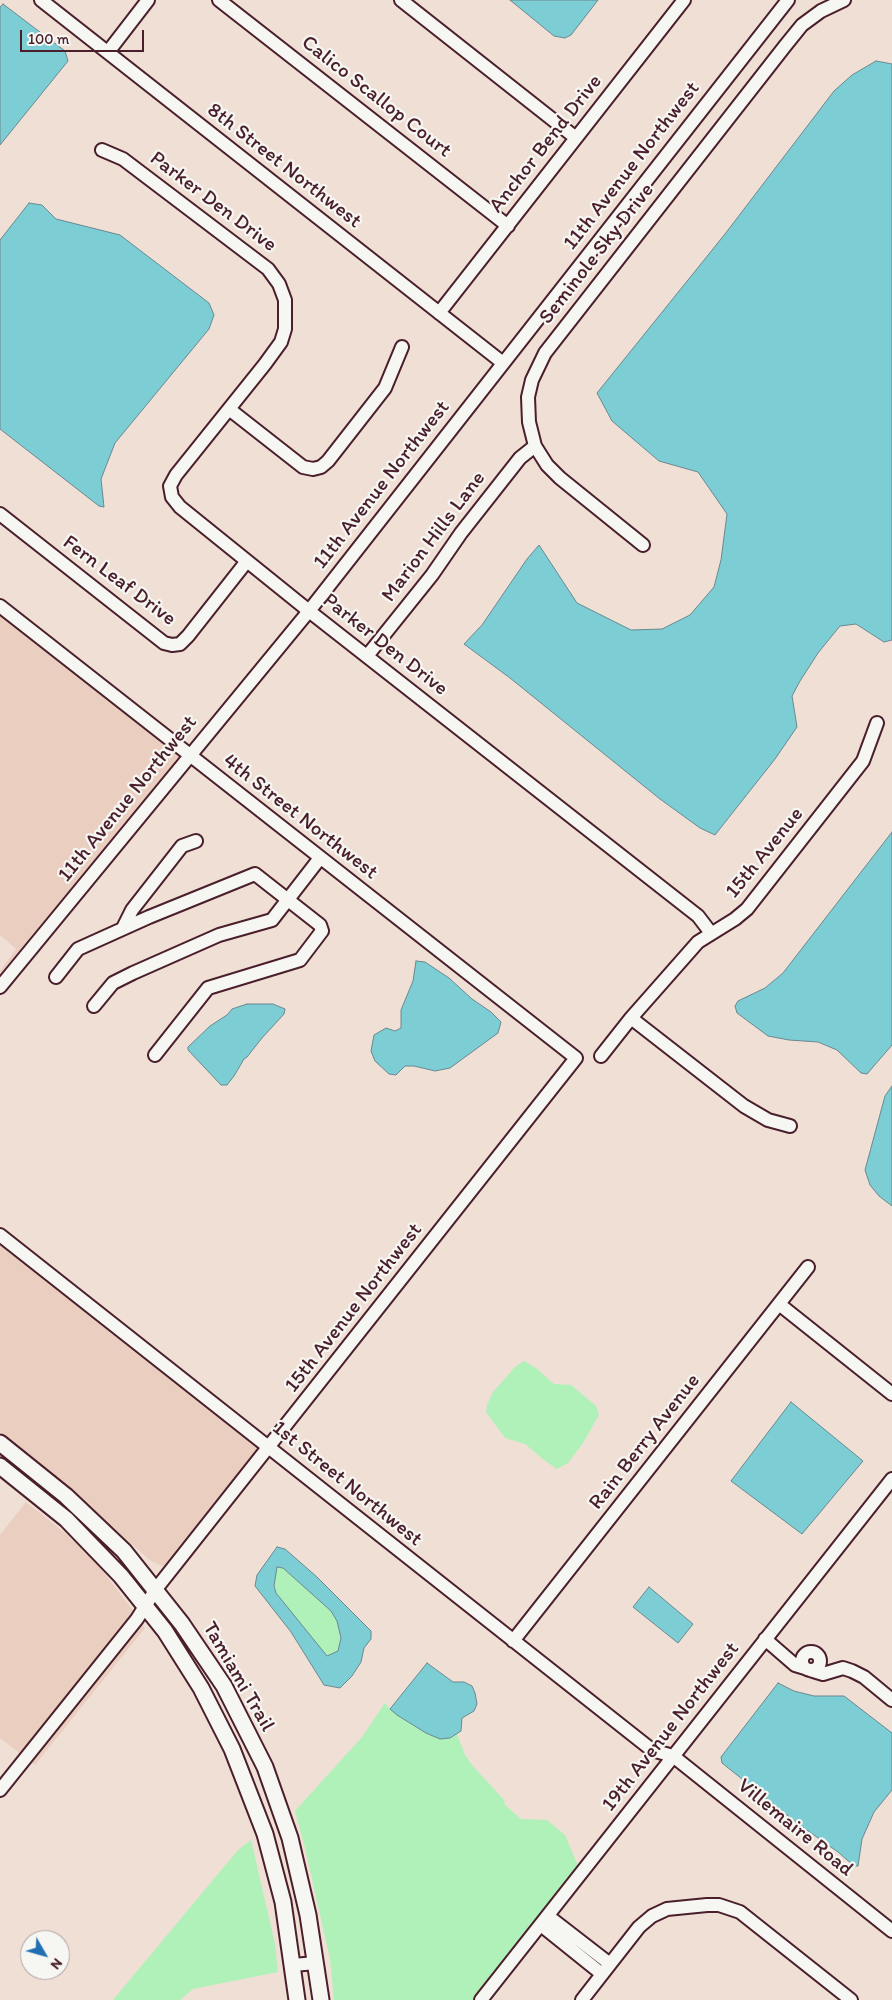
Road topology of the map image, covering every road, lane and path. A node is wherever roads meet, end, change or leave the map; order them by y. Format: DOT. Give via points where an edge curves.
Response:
graph roads {
  1 [pos="40,0"];
  2 [pos="148,0"];
  3 [pos="219,0"];
  4 [pos="401,0"];
  5 [pos="684,0"];
  6 [pos="788,0"];
  7 [pos="842,0"];
  8 [pos="108,52"];
  9 [pos="576,138"];
  10 [pos="102,150"];
  11 [pos="508,226"];
  12 [pos="439,313"];
  13 [pos="402,347"];
  14 [pos="503,363"];
  15 [pos="229,409"];
  16 [pos="535,446"];
  17 [pos="0,514"];
  18 [pos="643,545"];
  19 [pos="247,561"];
  20 [pos="0,606"];
  21 [pos="309,611"];
  22 [pos="367,656"];
  23 [pos="877,723"];
  24 [pos="189,755"];
  25 [pos="196,841"];
  26 [pos="320,858"];
  27 [pos="288,899"];
  28 [pos="123,928"];
  29 [pos="711,933"];
  30 [pos="56,977"];
  31 [pos="0,987"];
  32 [pos="94,1006"];
  33 [pos="631,1018"];
  34 [pos="155,1055"];
  35 [pos="601,1056"];
  36 [pos="576,1058"];
  37 [pos="790,1126"];
  38 [pos="0,1235"];
  39 [pos="808,1267"];
  40 [pos="778,1304"];
  41 [pos="892,1394"];
  42 [pos="0,1443"];
  43 [pos="269,1448"];
  44 [pos="17,1456"];
  45 [pos="2,1468"];
  46 [pos="892,1479"];
  47 [pos="156,1589"];
  48 [pos="145,1605"];
  49 [pos="765,1639"];
  50 [pos="514,1642"];
  51 [pos="806,1665"];
  52 [pos="833,1670"];
  53 [pos="892,1700"];
  54 [pos="673,1756"];
  55 [pos="0,1790"];
  56 [pos="545,1920"];
  57 [pos="892,1931"];
  58 [pos="316,1963"];
  59 [pos="293,1965"];
  60 [pos="606,1969"];
  61 [pos="297,2000"];
  62 [pos="321,2000"];
  63 [pos="481,2000"];
  64 [pos="582,2000"];
  65 [pos="851,2000"];
  1 -- 8 [label="street, 8th Street Northwest"];
  2 -- 8 [label="street"];
  3 -- 11 [label="street, Calico Scallop Court"];
  4 -- 9 [label="street"];
  5 -- 9 [label="street, Anchor Bend Drive"];
  6 -- 14 [label="street, 11th Avenue Northwest"];
  7 -- 16 [label="street, Seminole Sky Drive" via="802,25 545,354 532,380 528,397"];
  8 -- 12 [label="street, 8th Street Northwest"];
  9 -- 11 [label="street, Anchor Bend Drive"];
  10 -- 15 [label="street, Parker Den Drive" via="123,159 268,269 279,284 286,313 281,342"];
  11 -- 12 [label="street, Anchor Bend Drive"];
  12 -- 14 [label="street, 8th Street Northwest"];
  13 -- 15 [label="street" via="385,388 321,467 303,467"];
  14 -- 21 [label="street, 11th Avenue Northwest"];
  15 -- 19 [label="street, Parker Den Drive" via="170,486 172,497 180,507"];
  16 -- 18 [label="street, Seminole Sky Drive" via="560,478"];
  16 -- 22 [label="street, Marion Hills Lane" via="520,458"];
  17 -- 19 [label="street, Fern Leaf Drive" via="164,643 172,645 180,644 188,636"];
  19 -- 21 [label="street, Parker Den Drive"];
  20 -- 24 [label="street, 4th Street Northwest"];
  21 -- 22 [label="street, Parker Den Drive"];
  21 -- 24 [label="street, 11th Avenue Northwest"];
  22 -- 29 [label="street, Parker Den Drive" via="698,916"];
  23 -- 29 [label="street, 15th Avenue" via="863,761 772,877 741,914"];
  24 -- 26 [label="street, 4th Street Northwest"];
  24 -- 31 [label="street, 11th Avenue Northwest"];
  25 -- 28 [label="street" via="182,846 132,910"];
  26 -- 27 [label="street"];
  26 -- 36 [label="street, 4th Street Northwest"];
  27 -- 28 [label="street" via="255,874"];
  27 -- 32 [label="street" via="272,920 206,940 113,983"];
  27 -- 34 [label="street" via="320,925 322,931 300,960 208,988"];
  28 -- 30 [label="street" via="78,949"];
  29 -- 33 [label="street, 15th Avenue" via="681,960"];
  33 -- 35 [label="street, 15th Avenue"];
  33 -- 37 [label="street" via="744,1106 768,1120"];
  36 -- 43 [label="street, 15th Avenue Northwest"];
  38 -- 43 [label="street, 1st Street Northwest"];
  39 -- 40 [label="street, Rain Berry Avenue"];
  40 -- 41 [label="street"];
  40 -- 50 [label="street, Rain Berry Avenue"];
  42 -- 44 [label="main road, Tamiami Trail"];
  43 -- 47 [label="street, 15th Avenue Northwest"];
  43 -- 50 [label="street, 1st Street Northwest"];
  44 -- 45 [label="main road"];
  44 -- 47 [label="main road, Tamiami Trail" via="97,1525"];
  45 -- 48 [label="main road, Tamiami Trail" via="66,1519"];
  46 -- 49 [label="street, 19th Avenue Northwest"];
  47 -- 48 [label="street, 15th Avenue Northwest"];
  47 -- 58 [label="main road, Tamiami Trail" via="224,1686 280,1805 301,1879"];
  48 -- 55 [label="street, 15th Avenue Northwest"];
  48 -- 59 [label="main road, Tamiami Trail" via="201,1688 244,1776 277,1878"];
  49 -- 51 [label="street" via="787,1658"];
  49 -- 54 [label="street, 19th Avenue Northwest"];
  50 -- 54 [label="street, 1st Street Northwest" via="652,1750"];
  51 -- 52 [label="street" via="822,1674"];
  51 -- 52 [label="street" via="807,1652 813,1652"];
  52 -- 53 [label="street" via="843,1668 864,1677"];
  54 -- 56 [label="street, 19th Avenue Northwest"];
  54 -- 57 [label="street, Villemaire Road"];
  56 -- 60 [label="street"];
  56 -- 63 [label="street, 19th Avenue Northwest"];
  58 -- 59 [label="street"];
  58 -- 62 [label="main road, Tamiami Trail"];
  59 -- 61 [label="main road, Tamiami Trail"];
  60 -- 64 [label="street"];
  60 -- 65 [label="street" via="652,1916 667,1909 719,1905 740,1912"];
}
